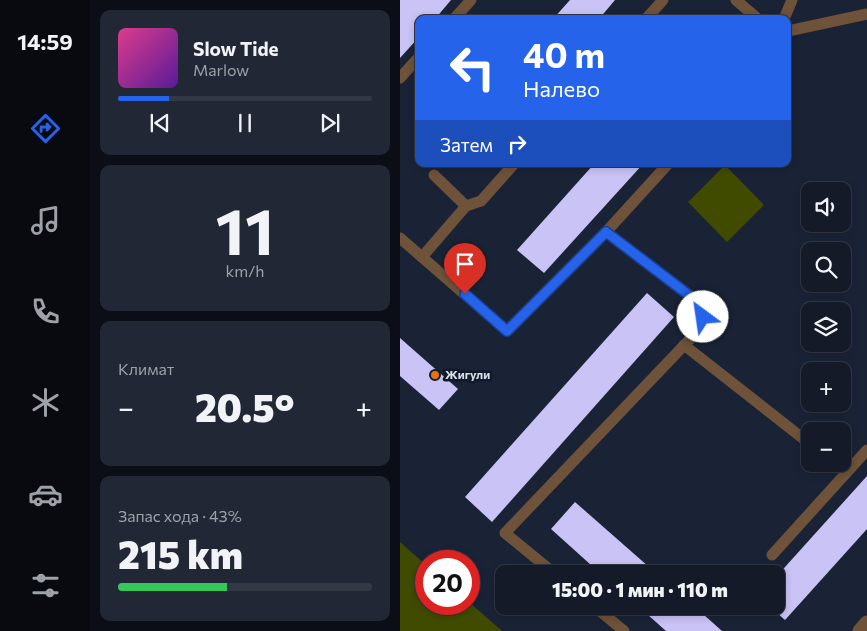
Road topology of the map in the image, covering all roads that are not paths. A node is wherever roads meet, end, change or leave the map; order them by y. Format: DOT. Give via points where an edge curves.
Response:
graph roads {
  1 [pos="471,0"];
  2 [pos="663,0"];
  3 [pos="736,0"];
  4 [pos="792,0"];
  5 [pos="867,14"];
  6 [pos="458,15"];
  7 [pos="650,15"];
  8 [pos="753,15"];
  9 [pos="786,15"];
  10 [pos="791,30"];
  11 [pos="415,62"];
  12 [pos="400,78"];
  13 [pos="511,167"];
  14 [pos="665,167"];
  15 [pos="434,175"];
  16 [pos="466,206"];
  17 [pos="606,232"];
  18 [pos="400,238"];
  19 [pos="422,257"];
  20 [pos="684,345"];
  21 [pos="801,437"];
  22 [pos="867,450"];
  23 [pos="851,468"];
  24 [pos="847,472"];
  25 [pos="772,555"];
  26 [pos="544,565"];
  27 [pos="605,615"];
  28 [pos="867,623"];
  29 [pos="624,631"];
  30 [pos="860,631"];
  1 -- 6 [label="lane"];
  2 -- 7 [label="lane"];
  3 -- 8 [label="lane"];
  4 -- 9 [label="lane"];
  5 -- 10 [label="lane"];
  11 -- 12 [label="lane"];
  13 -- 16 [label="lane" via="481,201"];
  14 -- 17 [label="lane"];
  15 -- 16 [label="lane"];
  16 -- 19 [label="lane"];
  17 -- 19 [label="lane" via="507,331"];
  17 -- 20 [label="lane" via="698,302 703,317"];
  18 -- 19 [label="lane"];
  20 -- 21 [label="lane"];
  20 -- 26 [label="lane" via="505,533"];
  22 -- 23 [label="lane"];
  24 -- 25 [label="lane"];
  27 -- 29 [label="lane"];
  28 -- 30 [label="street"];
}
